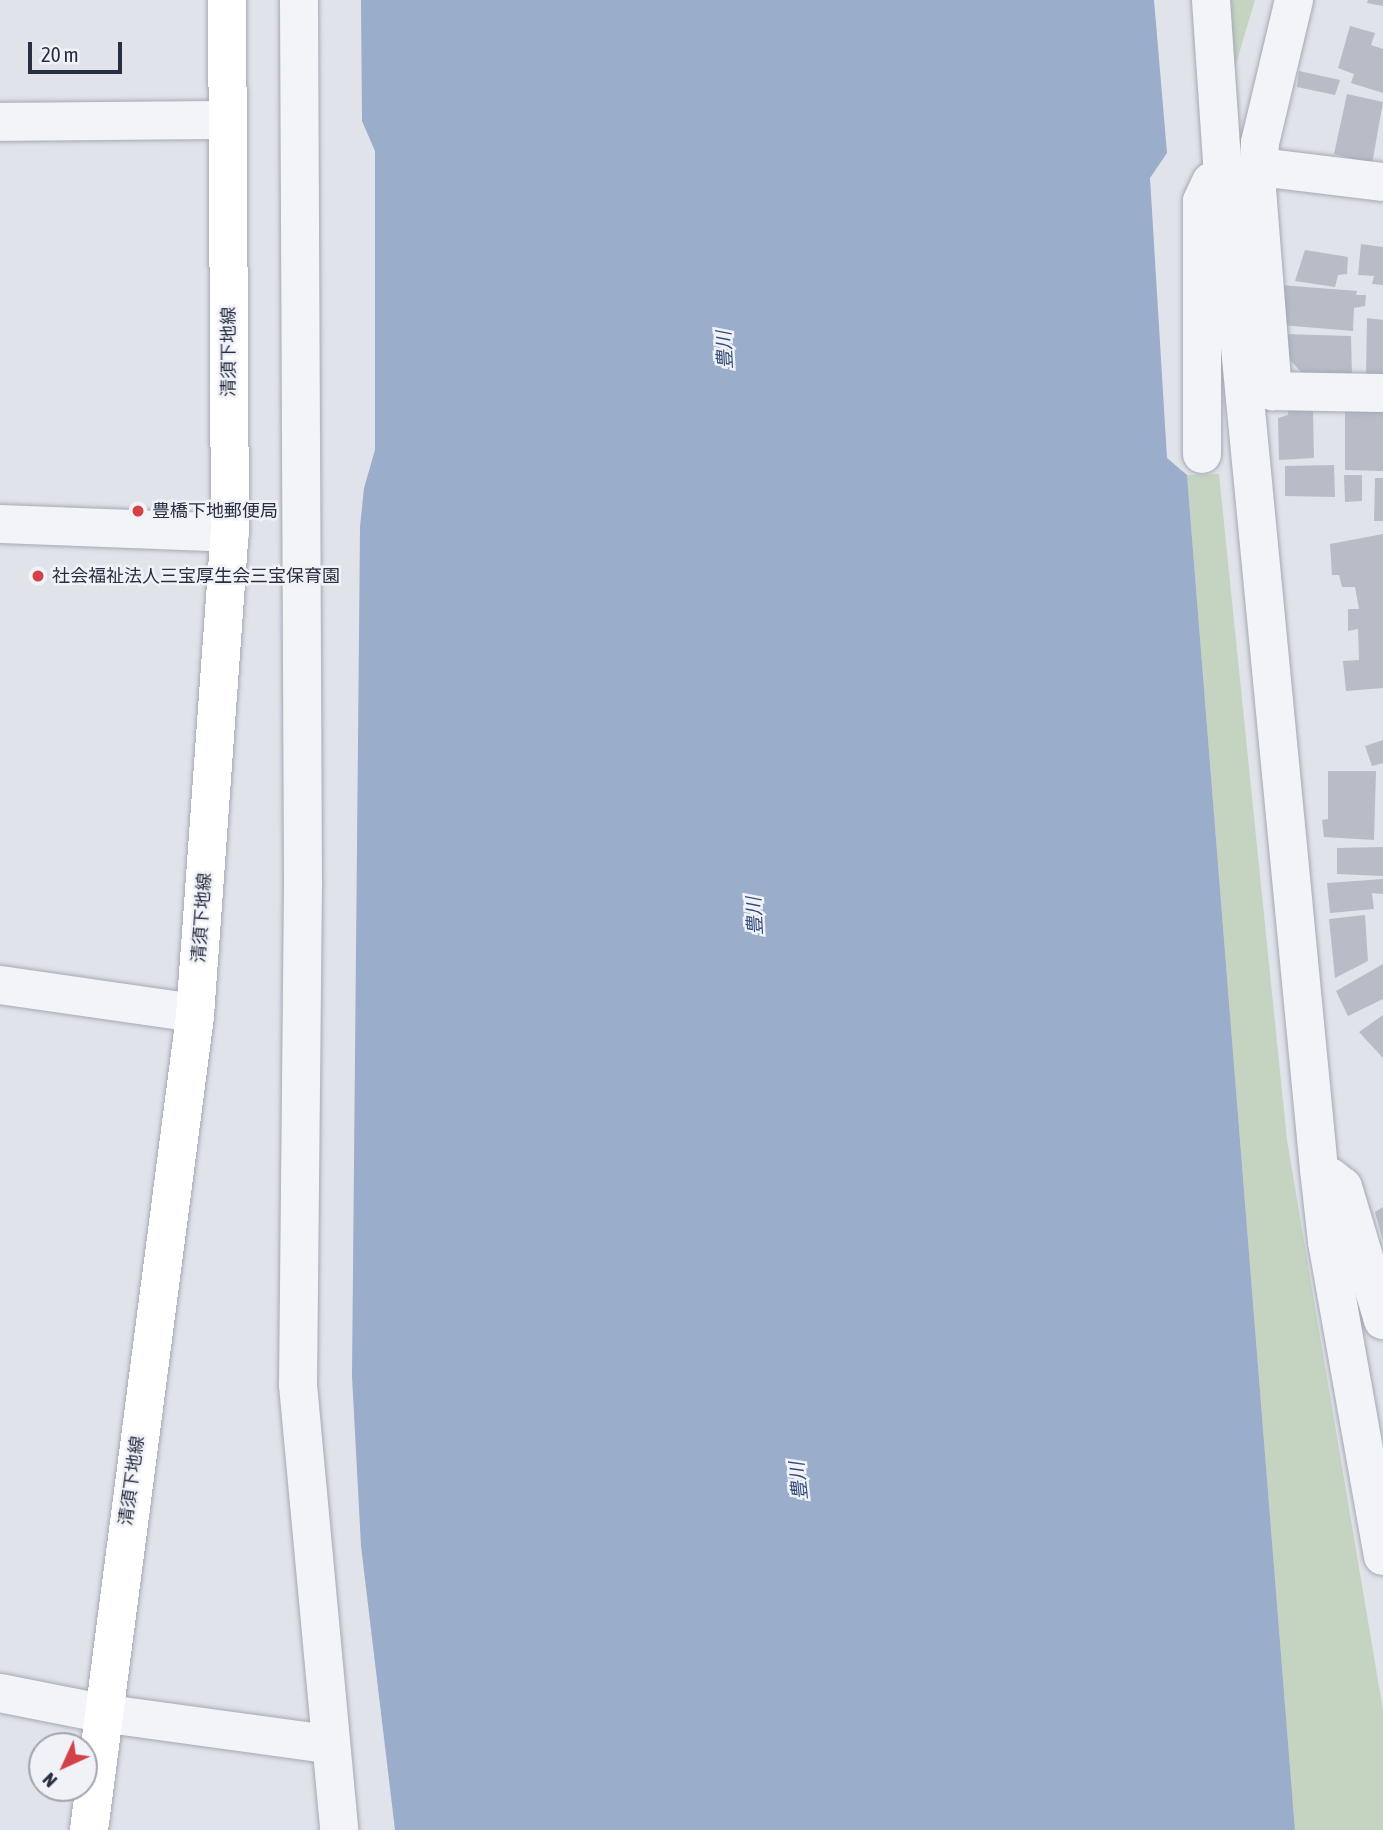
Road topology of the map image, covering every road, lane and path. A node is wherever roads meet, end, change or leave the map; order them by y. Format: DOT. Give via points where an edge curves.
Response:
graph roads {
  1 [pos="228,0"];
  2 [pos="299,0"];
  3 [pos="1211,0"];
  4 [pos="1276,0"];
  5 [pos="1294,0"];
  6 [pos="228,120"];
  7 [pos="0,122"];
  8 [pos="1222,160"];
  9 [pos="1259,167"];
  10 [pos="1383,182"];
  11 [pos="1383,393"];
  12 [pos="1202,454"];
  13 [pos="0,524"];
  14 [pos="230,533"];
  15 [pos="0,985"];
  16 [pos="195,1013"];
  17 [pos="1319,1169"];
  18 [pos="1380,1306"];
  19 [pos="1383,1556"];
  20 [pos="0,1693"];
  21 [pos="101,1713"];
  22 [pos="328,1744"];
  23 [pos="89,1830"];
  24 [pos="339,1830"];
  1 -- 6 [label="main road, 清須下地線"];
  2 -- 22 [label="street" via="303,885 298,1385"];
  3 -- 8 [label="street"];
  4 -- 8 [label="street" via="1264,17"];
  5 -- 9 [label="street" via="1260,143"];
  6 -- 7 [label="street"];
  6 -- 14 [label="main road, 清須下地線"];
  8 -- 12 [label="street" via="1202,201"];
  8 -- 17 [label="street"];
  9 -- 10 [label="street"];
  9 -- 11 [label="street" via="1273,391"];
  13 -- 14 [label="street"];
  14 -- 16 [label="main road, 清須下地線"];
  15 -- 16 [label="street"];
  16 -- 21 [label="main road, 清須下地線"];
  17 -- 18 [label="street" via="1343,1187"];
  17 -- 19 [label="street" via="1327,1242"];
  20 -- 21 [label="street"];
  21 -- 22 [label="street"];
  21 -- 23 [label="main road, 清須下地線"];
  22 -- 24 [label="street"];
}
